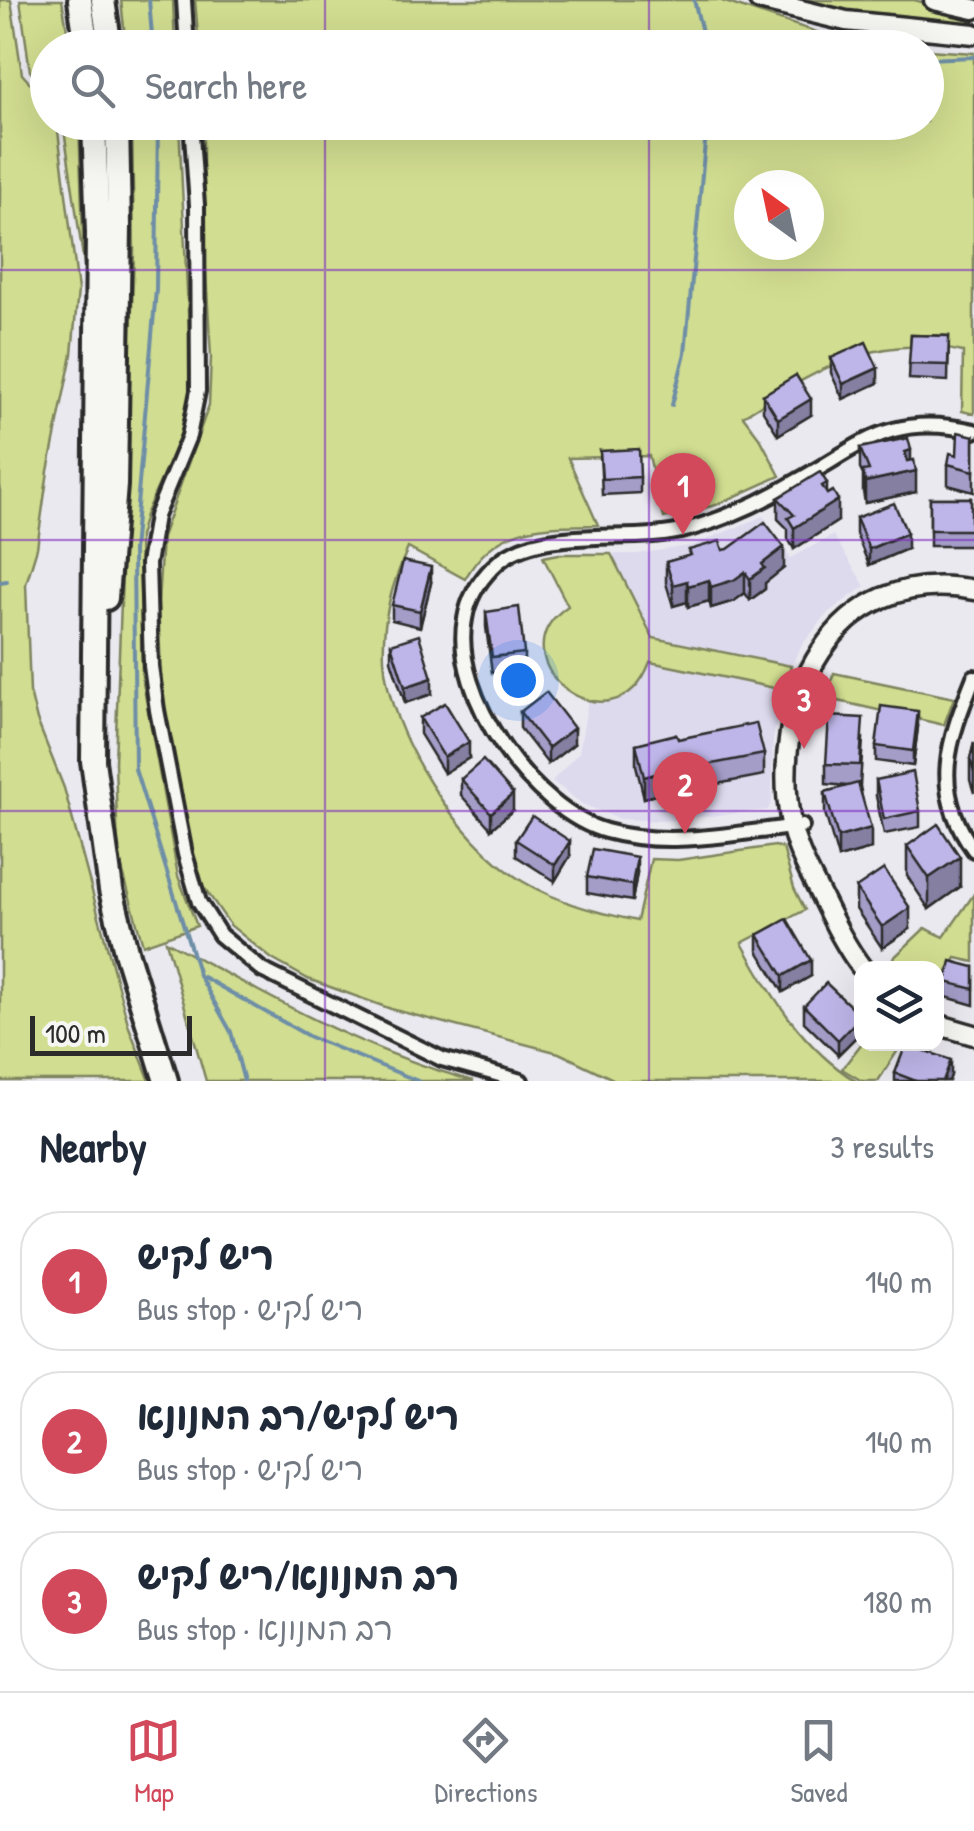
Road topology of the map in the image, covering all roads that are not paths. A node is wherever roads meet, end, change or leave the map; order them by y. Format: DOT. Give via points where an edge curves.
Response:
graph roads {
  1 [pos="80,0"];
  2 [pos="103,0"];
  3 [pos="184,0"];
  4 [pos="759,0"];
  5 [pos="934,0"];
  6 [pos="974,9"];
  7 [pos="84,30"];
  8 [pos="107,30"];
  9 [pos="185,30"];
  10 [pos="935,30"];
  11 [pos="944,31"];
  12 [pos="974,34"];
  13 [pos="95,140"];
  14 [pos="117,140"];
  15 [pos="193,140"];
  16 [pos="974,431"];
  17 [pos="974,590"];
  18 [pos="974,601"];
  19 [pos="974,677"];
  20 [pos="92,761"];
  21 [pos="797,826"];
  22 [pos="974,850"];
  23 [pos="857,961"];
  24 [pos="944,1026"];
  25 [pos="974,1035"];
  26 [pos="166,1081"];
  27 [pos="521,1081"];
  1 -- 7 [label="highway"];
  2 -- 8 [label="highway"];
  3 -- 9 [label="street"];
  4 -- 10 [label="street" via="846,21"];
  5 -- 6 [label="street"];
  11 -- 12 [label="street"];
  13 -- 20 [label="highway"];
  14 -- 20 [label="highway" via="115,484"];
  15 -- 27 [label="street" via="198,391 156,516 148,564 157,710 198,902 220,936 262,970 442,1059"];
  16 -- 21 [label="street" via="914,426 881,433 724,518 650,537 529,544 496,563 477,586 464,619 472,687 518,766 560,808 606,831 647,838"];
  17 -- 21 [label="street" via="944,586 899,593 852,618 829,640 792,714 786,770"];
  18 -- 21 [label="street" via="925,599 890,609 835,651 803,718"];
  19 -- 22 [label="street" via="949,743 946,777 953,814"];
  20 -- 26 [label="highway" via="111,890"];
  21 -- 23 [label="street" via="802,860"];
  24 -- 25 [label="street"];
}
